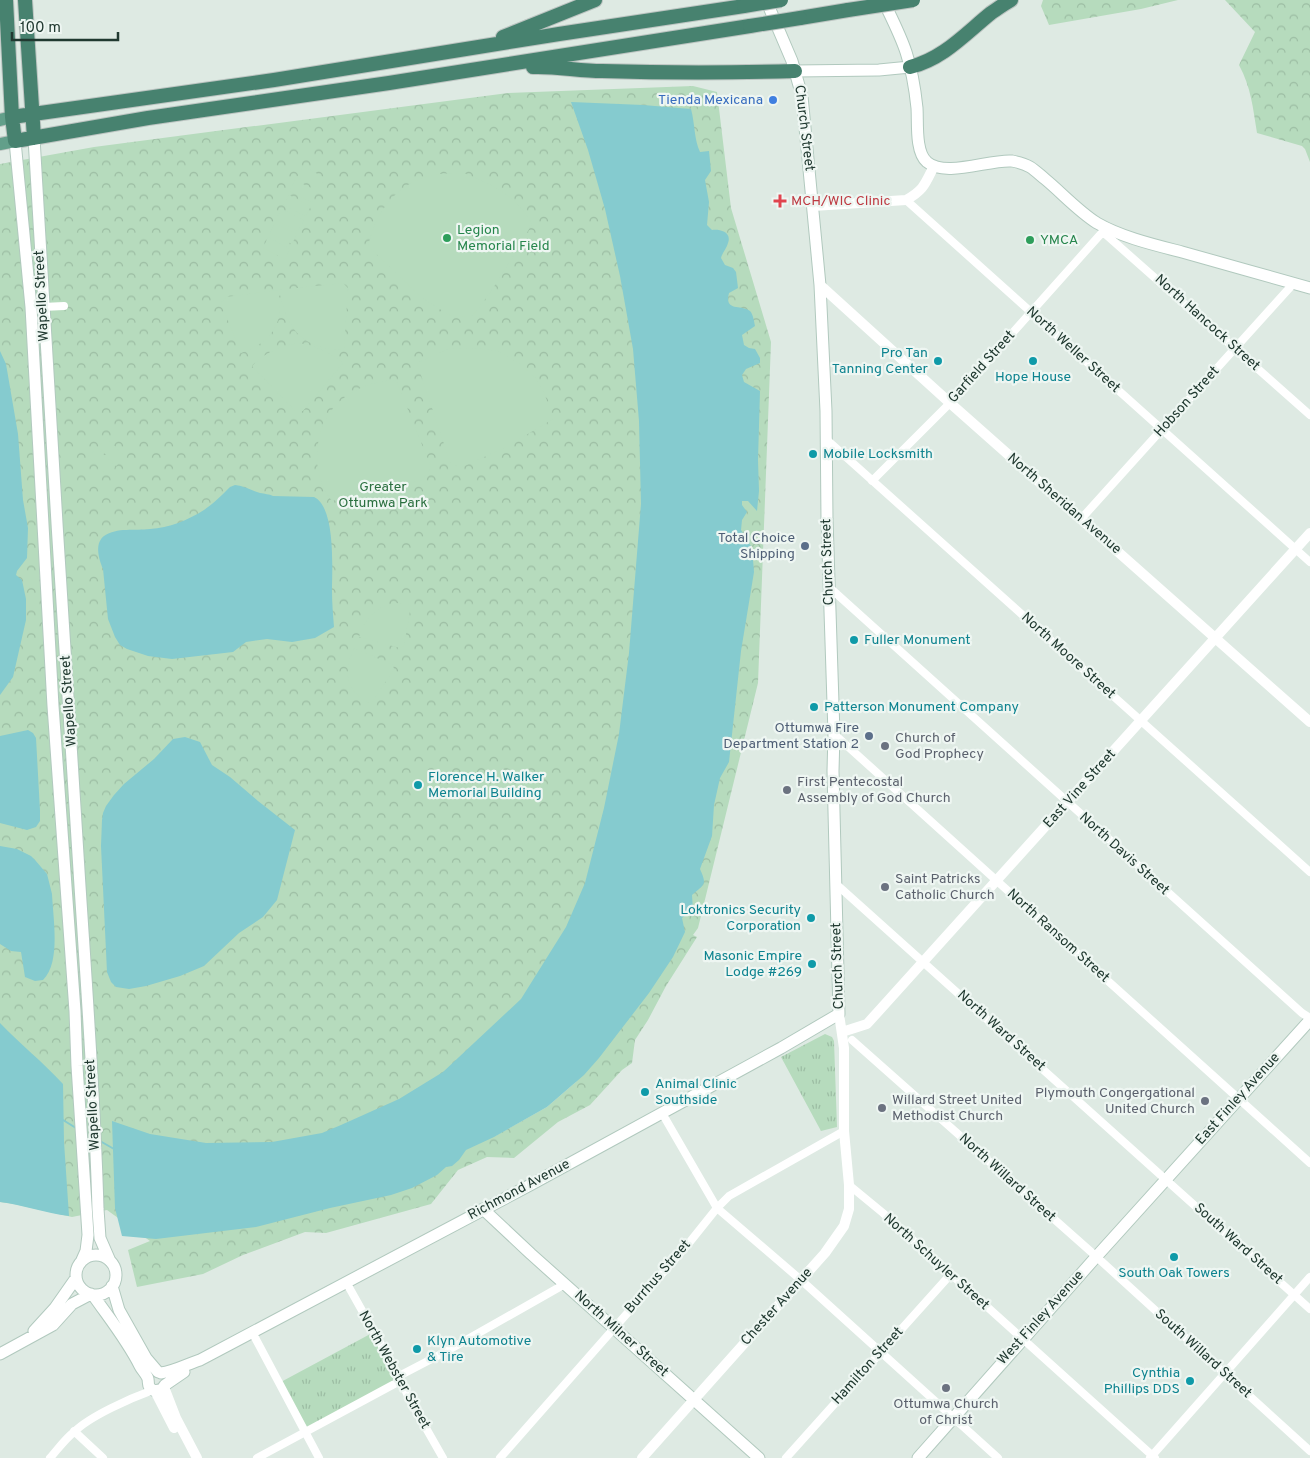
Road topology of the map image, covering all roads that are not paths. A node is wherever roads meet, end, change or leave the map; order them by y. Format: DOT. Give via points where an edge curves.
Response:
graph roads {
  1 [pos="6,0"];
  2 [pos="25,0"];
  3 [pos="596,0"];
  4 [pos="766,0"];
  5 [pos="781,0"];
  6 [pos="883,0"];
  7 [pos="913,0"];
  8 [pos="1011,0"];
  9 [pos="465,50"];
  10 [pos="910,67"];
  11 [pos="462,71"];
  12 [pos="795,71"];
  13 [pos="33,115"];
  14 [pos="6,118"];
  15 [pos="34,138"];
  16 [pos="16,141"];
  17 [pos="0,144"];
  18 [pos="934,166"];
  19 [pos="906,200"];
  20 [pos="813,206"];
  21 [pos="1105,230"];
  22 [pos="1293,284"];
  23 [pos="820,285"];
  24 [pos="1310,288"];
  25 [pos="64,306"];
  26 [pos="43,307"];
  27 [pos="1031,312"];
  28 [pos="1235,348"];
  29 [pos="950,403"];
  30 [pos="1310,415"];
  31 [pos="1162,430"];
  32 [pos="827,440"];
  33 [pos="872,481"];
  34 [pos="1082,519"];
  35 [pos="1310,533"];
  36 [pos="1296,549"];
  37 [pos="1310,562"];
  38 [pos="829,586"];
  39 [pos="1216,638"];
  40 [pos="1141,721"];
  41 [pos="1310,722"];
  42 [pos="834,734"];
  43 [pos="1067,802"];
  44 [pos="1310,872"];
  45 [pos="997,880"];
  46 [pos="836,884"];
  47 [pos="923,962"];
  48 [pos="839,1014"];
  49 [pos="1310,1019"];
  50 [pos="842,1032"];
  51 [pos="852,1040"];
  52 [pos="1238,1098"];
  53 [pos="662,1113"];
  54 [pos="844,1131"];
  55 [pos="1310,1163"];
  56 [pos="1165,1179"];
  57 [pos="849,1185"];
  58 [pos="717,1208"];
  59 [pos="483,1209"];
  60 [pos="1096,1257"];
  61 [pos="82,1260"];
  62 [pos="110,1261"];
  63 [pos="950,1275"];
  64 [pos="1310,1277"];
  65 [pos="76,1278"];
  66 [pos="801,1280"];
  67 [pos="346,1282"];
  68 [pos="565,1284"];
  69 [pos="112,1286"];
  70 [pos="92,1295"];
  71 [pos="1294,1295"];
  72 [pos="1310,1309"];
  73 [pos="614,1328"];
  74 [pos="252,1332"];
  75 [pos="28,1339"];
  76 [pos="1022,1339"];
  77 [pos="880,1352"];
  78 [pos="0,1354"];
  79 [pos="196,1361"];
  80 [pos="160,1373"];
  81 [pos="1224,1373"];
  82 [pos="399,1378"];
  83 [pos="155,1386"];
  84 [pos="694,1400"];
  85 [pos="953,1418"];
  86 [pos="74,1431"];
  87 [pos="305,1432"];
  88 [pos="1310,1451"];
  89 [pos="1152,1457"];
  90 [pos="50,1458"];
  91 [pos="103,1458"];
  92 [pos="191,1458"];
  93 [pos="197,1458"];
  94 [pos="257,1458"];
  95 [pos="319,1458"];
  96 [pos="443,1458"];
  97 [pos="500,1458"];
  98 [pos="642,1458"];
  99 [pos="759,1458"];
  100 [pos="786,1458"];
  101 [pos="918,1458"];
  102 [pos="998,1458"];
  1 -- 14 [label="highway"];
  2 -- 13 [label="highway"];
  3 -- 9 [label="highway"];
  4 -- 12 [label="main road, Church Street"];
  5 -- 9 [label="highway, bridge"];
  6 -- 10 [label="main road"];
  7 -- 11 [label="highway, bridge"];
  8 -- 10 [label="highway" via="941,54"];
  9 -- 13 [label="highway"];
  10 -- 12 [label="main road"];
  10 -- 18 [label="main road" via="917,107 919,150 927,163"];
  11 -- 12 [label="highway" via="548,66 635,72"];
  11 -- 15 [label="highway"];
  12 -- 20 [label="main road, Church Street" via="802,96"];
  13 -- 14 [label="highway"];
  13 -- 15 [label="highway"];
  14 -- 16 [label="highway"];
  15 -- 16 [label="highway"];
  15 -- 26 [label="main road, Wapello Street"];
  16 -- 17 [label="main road"];
  16 -- 61 [label="main road, Wapello Street" via="31,307 53,706 75,1011 88,1235"];
  18 -- 19 [label="street" via="919,192"];
  18 -- 21 [label="main road, North Hancock Street" via="955,169 1012,161 1030,167"];
  19 -- 20 [label="street"];
  19 -- 27 [label="street, North Weller Street"];
  20 -- 23 [label="main road, Church Street"];
  21 -- 22 [label="main road, North Hancock Street"];
  21 -- 27 [label="street, Garfield Street"];
  21 -- 28 [label="street, North Hancock Street"];
  22 -- 24 [label="main road, North Hancock Street"];
  22 -- 28 [label="street, Hobson Street"];
  23 -- 29 [label="street, North Sheridan Avenue"];
  23 -- 32 [label="main road, Church Street"];
  25 -- 26 [label="street"];
  26 -- 62 [label="main road, Wapello Street" via="100,1238"];
  27 -- 29 [label="street, Garfield Street"];
  27 -- 31 [label="street, North Weller Street"];
  28 -- 30 [label="street, North Hancock Street"];
  28 -- 31 [label="street, Hobson Street"];
  29 -- 33 [label="street, Garfield Street"];
  29 -- 34 [label="street, North Sheridan Avenue"];
  31 -- 34 [label="street, Hobson Street"];
  31 -- 36 [label="street, North Weller Street"];
  32 -- 33 [label="street, North Moore Street"];
  32 -- 38 [label="main road, Church Street"];
  33 -- 40 [label="street, North Moore Street"];
  34 -- 39 [label="street, North Sheridan Avenue"];
  35 -- 36 [label="street, East Vine Street"];
  36 -- 37 [label="street, North Weller Street"];
  36 -- 39 [label="street, East Vine Street"];
  38 -- 42 [label="main road, Church Street"];
  38 -- 43 [label="street, North Davis Street"];
  39 -- 40 [label="street, East Vine Street"];
  39 -- 41 [label="street, North Sheridan Avenue"];
  40 -- 43 [label="street, East Vine Street"];
  40 -- 44 [label="street, North Moore Street"];
  42 -- 45 [label="street, North Ransom Street"];
  42 -- 46 [label="main road, Church Street"];
  43 -- 45 [label="street, East Vine Street"];
  43 -- 49 [label="street, North Davis Street"];
  45 -- 47 [label="street, East Vine Street"];
  45 -- 52 [label="street, North Ransom Street"];
  46 -- 47 [label="street, North Ward Street"];
  46 -- 48 [label="main road, Church Street"];
  47 -- 50 [label="street, East Vine Street" via="867,1024"];
  47 -- 56 [label="street, North Ward Street"];
  48 -- 50 [label="street, Church Street"];
  48 -- 53 [label="main road, Richmond Avenue"];
  49 -- 52 [label="main road, East Finley Avenue"];
  50 -- 54 [label="street, Church Street"];
  51 -- 60 [label="street, North Willard Street"];
  52 -- 55 [label="street, North Ransom Street"];
  52 -- 56 [label="main road, East Finley Avenue"];
  53 -- 58 [label="street"];
  53 -- 59 [label="main road, Richmond Avenue"];
  54 -- 57 [label="street, Chester Avenue"];
  54 -- 58 [label="street, Burrhus Street" via="744,1186"];
  56 -- 60 [label="main road, West Finley Avenue"];
  56 -- 71 [label="street, South Ward Street"];
  57 -- 63 [label="street, North Schuyler Street"];
  57 -- 66 [label="street, Chester Avenue" via="849,1209 844,1226"];
  58 -- 66 [label="street"];
  58 -- 73 [label="street, Burrhus Street"];
  59 -- 67 [label="main road, Richmond Avenue"];
  59 -- 68 [label="main road, North Milner Street"];
  60 -- 76 [label="main road, West Finley Avenue"];
  60 -- 81 [label="street, South Willard Street"];
  61 -- 62 [label="main road" via="96,1255"];
  61 -- 65 [label="main road"];
  62 -- 69 [label="main road" via="116,1273"];
  63 -- 76 [label="street, North Schuyler Street"];
  63 -- 77 [label="street, Hamilton Street"];
  64 -- 71 [label="street"];
  65 -- 70 [label="main road" via="82,1290"];
  65 -- 75 [label="main road"];
  66 -- 77 [label="street"];
  66 -- 84 [label="street, Chester Avenue"];
  67 -- 74 [label="main road, Richmond Avenue"];
  67 -- 82 [label="street, North Webster Street"];
  68 -- 73 [label="main road, North Milner Street"];
  68 -- 82 [label="street"];
  69 -- 70 [label="main road" via="102,1294"];
  69 -- 80 [label="main road" via="119,1310 146,1358"];
  70 -- 75 [label="main road" via="72,1304 53,1325"];
  70 -- 83 [label="main road" via="116,1324"];
  71 -- 72 [label="street, South Ward Street"];
  71 -- 81 [label="street"];
  73 -- 84 [label="main road, North Milner Street"];
  73 -- 97 [label="street, Burrhus Street"];
  74 -- 79 [label="main road, Richmond Avenue"];
  74 -- 87 [label="street"];
  75 -- 78 [label="main road"];
  76 -- 85 [label="main road, West Finley Avenue"];
  76 -- 89 [label="street, North Schuyler Street"];
  77 -- 85 [label="street"];
  77 -- 100 [label="street, Hamilton Street"];
  79 -- 80 [label="main road, Richmond Avenue" via="172,1372"];
  79 -- 83 [label="main road, Richmond Avenue" via="188,1369"];
  80 -- 83 [label="main road, Richmond Avenue" via="150,1374"];
  81 -- 88 [label="street, South Willard Street"];
  81 -- 89 [label="street"];
  82 -- 87 [label="street"];
  82 -- 96 [label="street, North Webster Street"];
  83 -- 86 [label="street, Richmond Avenue"];
  83 -- 92 [label="street"];
  83 -- 93 [label="street"];
  84 -- 98 [label="street, Chester Avenue"];
  84 -- 99 [label="main road, North Milner Street"];
  85 -- 101 [label="main road, West Finley Avenue"];
  85 -- 102 [label="street"];
  86 -- 90 [label="street, Richmond Avenue"];
  86 -- 91 [label="street"];
  87 -- 94 [label="street"];
  87 -- 95 [label="street"];
}
